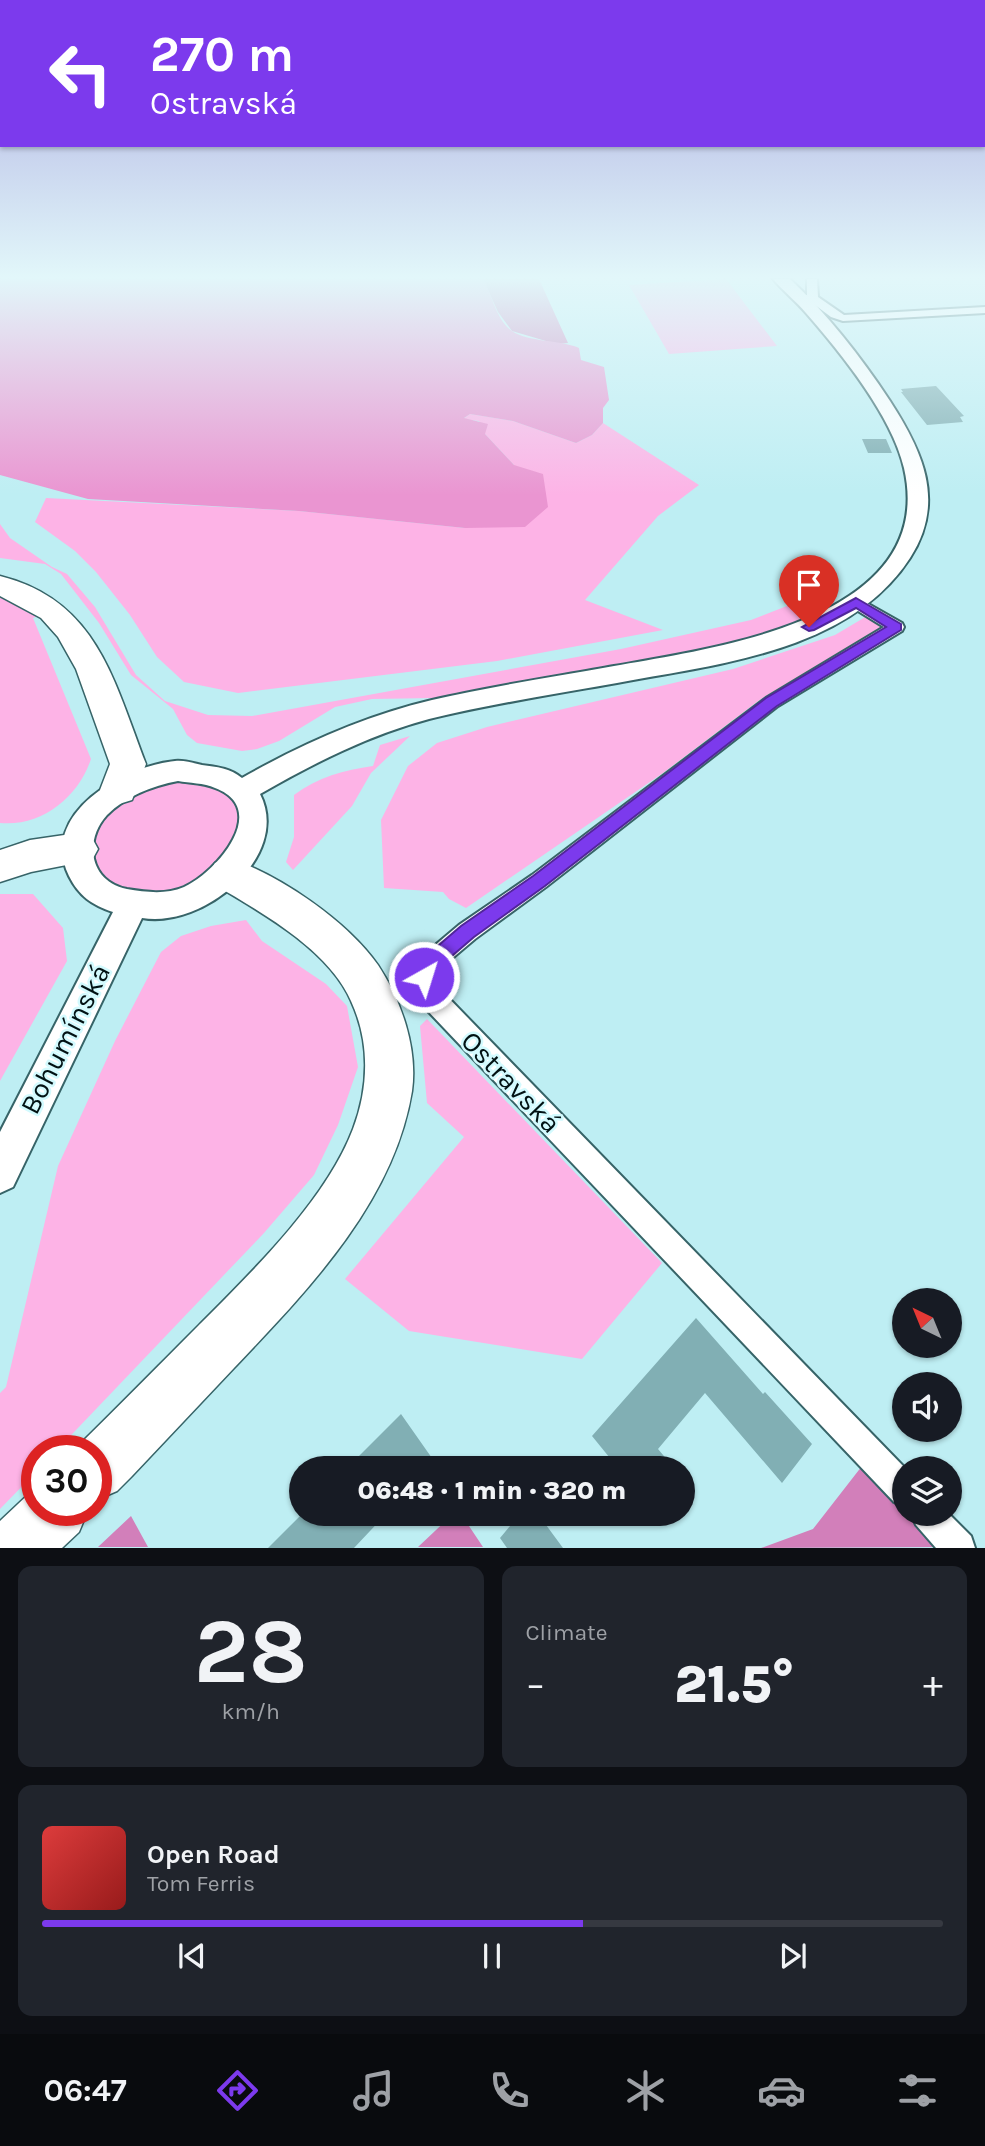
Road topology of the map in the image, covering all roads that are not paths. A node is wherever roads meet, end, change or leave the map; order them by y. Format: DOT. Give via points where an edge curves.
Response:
graph roads {
  1 [pos="846,351"];
  2 [pos="0,585"];
  3 [pos="856,602"];
  4 [pos="119,790"];
  5 [pos="241,791"];
  6 [pos="78,849"];
  7 [pos="10,859"];
  8 [pos="229,874"];
  9 [pos="132,905"];
  10 [pos="0,1174"];
  11 [pos="112,1453"];
  12 [pos="892,1478"];
  13 [pos="40,1526"];
  14 [pos="938,1526"];
  15 [pos="17,1548"];
  16 [pos="959,1548"];
  1 -- 3 [label="main road" via="911,455 918,509 915,529 887,577"];
  2 -- 4 [label="highway" via="52,611 93,669 128,764"];
  3 -- 5 [label="main road" via="809,627 757,645 393,720 311,751"];
  3 -- 12 [label="street, Ostravská" via="896,627 772,702 467,932 431,962 424,981 433,1001"];
  4 -- 5 [label="main road" via="147,777 193,771 220,777"];
  4 -- 6 [label="main road" via="87,822"];
  5 -- 8 [label="main road" via="251,807 253,835 245,855"];
  6 -- 7 [label="highway"];
  6 -- 9 [label="main road" via="80,869 91,886 108,898"];
  8 -- 9 [label="main road" via="184,900"];
  8 -- 11 [label="highway" via="304,919 370,990 379,1011 389,1065 385,1101 378,1129 345,1196 299,1258"];
  9 -- 10 [label="main road, Bohumínská" via="45,1074"];
  13 -- 15 [label="highway"];
  14 -- 16 [label="street"];
}
